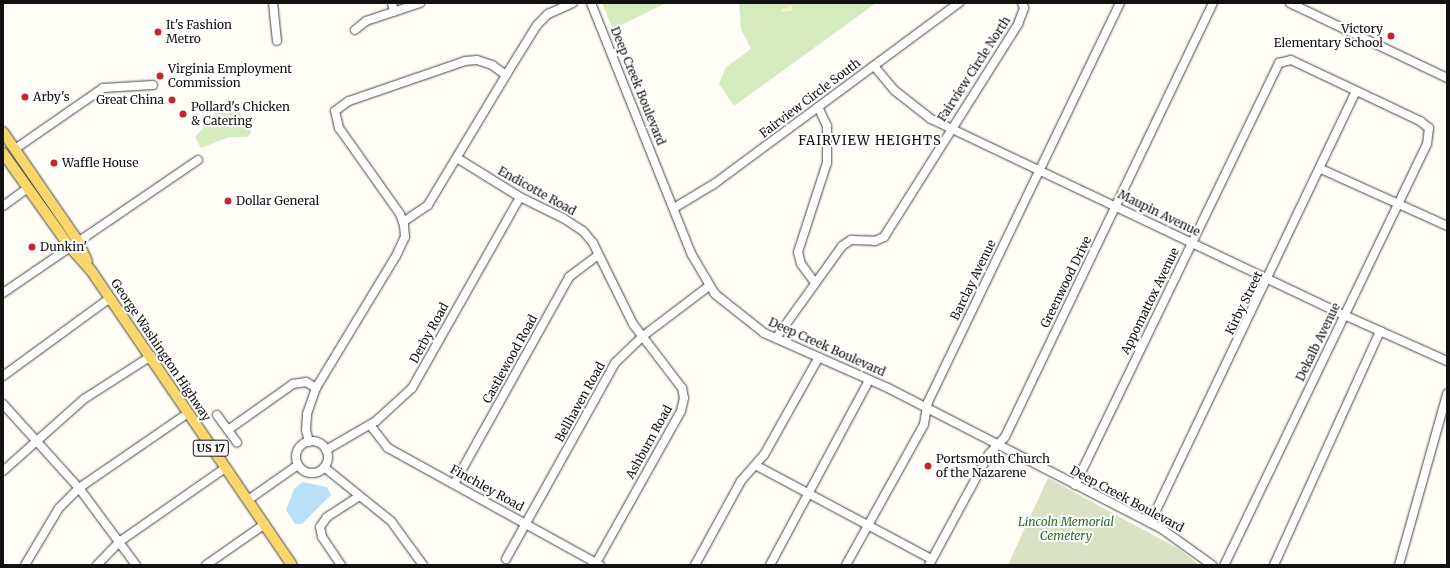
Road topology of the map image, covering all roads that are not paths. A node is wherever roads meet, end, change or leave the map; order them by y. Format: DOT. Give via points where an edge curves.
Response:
graph roads {
  1 [pos="273,3"];
  2 [pos="392,3"];
  3 [pos="420,3"];
  4 [pos="573,3"];
  5 [pos="591,3"];
  6 [pos="959,3"];
  7 [pos="1022,3"];
  8 [pos="1120,3"];
  9 [pos="1213,3"];
  10 [pos="1290,3"];
  11 [pos="394,12"];
  12 [pos="355,30"];
  13 [pos="277,42"];
  14 [pos="874,66"];
  15 [pos="506,75"];
  16 [pos="1447,78"];
  17 [pos="153,85"];
  18 [pos="1356,92"];
  19 [pos="818,108"];
  20 [pos="951,128"];
  21 [pos="3,132"];
  22 [pos="15,149"];
  23 [pos="3,153"];
  24 [pos="457,158"];
  25 [pos="198,160"];
  26 [pos="1040,169"];
  27 [pos="1321,169"];
  28 [pos="28,188"];
  29 [pos="520,197"];
  30 [pos="1397,204"];
  31 [pos="1116,205"];
  32 [pos="3,206"];
  33 [pos="674,208"];
  34 [pos="403,222"];
  35 [pos="1447,226"];
  36 [pos="1191,243"];
  37 [pos="74,244"];
  38 [pos="598,255"];
  39 [pos="1268,280"];
  40 [pos="815,283"];
  41 [pos="709,286"];
  42 [pos="3,293"];
  43 [pos="110,298"];
  44 [pos="1344,315"];
  45 [pos="1380,331"];
  46 [pos="643,336"];
  47 [pos="776,338"];
  48 [pos="150,356"];
  49 [pos="819,357"];
  50 [pos="1447,361"];
  51 [pos="3,376"];
  52 [pos="869,380"];
  53 [pos="316,388"];
  54 [pos="1447,394"];
  55 [pos="3,404"];
  56 [pos="927,410"];
  57 [pos="188,413"];
  58 [pos="217,415"];
  59 [pos="370,425"];
  60 [pos="228,430"];
  61 [pos="36,439"];
  62 [pos="309,442"];
  63 [pos="237,443"];
  64 [pos="997,446"];
  65 [pos="326,450"];
  66 [pos="298,465"];
  67 [pos="757,466"];
  68 [pos="324,467"];
  69 [pos="225,468"];
  70 [pos="3,471"];
  71 [pos="454,484"];
  72 [pos="1075,485"];
  73 [pos="79,488"];
  74 [pos="808,495"];
  75 [pos="359,496"];
  76 [pos="248,500"];
  77 [pos="1150,523"];
  78 [pos="265,524"];
  79 [pos="526,524"];
  80 [pos="869,525"];
  81 [pos="119,542"];
  82 [pos="506,559"];
  83 [pos="930,562"];
  84 [pos="598,564"];
  85 [pos="25,565"];
  86 [pos="97,565"];
  87 [pos="136,565"];
  88 [pos="206,565"];
  89 [pos="292,565"];
  90 [pos="341,565"];
  91 [pos="423,565"];
  92 [pos="695,565"];
  93 [pos="770,565"];
  94 [pos="846,565"];
  95 [pos="1212,565"];
  96 [pos="1224,565"];
  97 [pos="1274,565"];
  98 [pos="1400,565"];
  1 -- 13 [label="street"];
  2 -- 11 [label="street"];
  3 -- 11 [label="street"];
  4 -- 15 [label="street" via="548,14 537,25"];
  5 -- 33 [label="street, Deep Creek Boulevard"];
  6 -- 14 [label="street, Fairview Circle South"];
  7 -- 20 [label="street, Fairview Circle North" via="1022,16 1018,24"];
  8 -- 26 [label="street, Barclay Avenue"];
  9 -- 31 [label="street, Greenwood Drive"];
  10 -- 16 [label="street"];
  11 -- 12 [label="street" via="366,21"];
  14 -- 19 [label="street, Fairview Circle South"];
  14 -- 20 [label="street, Maupin Avenue" via="883,80 905,101 931,119"];
  15 -- 24 [label="street"];
  15 -- 34 [label="street" via="492,65 477,60 464,62 349,101 335,111 339,128"];
  17 -- 22 [label="street" via="103,88"];
  18 -- 27 [label="street, Kirby Street"];
  18 -- 30 [label="street, Dekalb Avenue" via="1420,121 1429,128 1427,144"];
  18 -- 36 [label="street, Appomattox Avenue" via="1291,60 1279,63"];
  19 -- 33 [label="street, Fairview Circle South" via="714,184"];
  19 -- 40 [label="street" via="827,126 827,163 798,252 801,264"];
  20 -- 26 [label="street, Maupin Avenue"];
  20 -- 40 [label="street, Fairview Circle North" via="884,237 875,241 848,242 837,252"];
  21 -- 22 [label="main road, George Washington Highway / US 17"];
  22 -- 37 [label="main road, George Washington Highway / US 17"];
  23 -- 28 [label="main road, George Washington Highway / US 17"];
  24 -- 29 [label="street, Endicotte Road"];
  24 -- 34 [label="street" via="428,204"];
  25 -- 37 [label="street"];
  26 -- 31 [label="street, Maupin Avenue"];
  26 -- 56 [label="street, Barclay Avenue" via="928,402"];
  27 -- 30 [label="street"];
  27 -- 39 [label="street, Kirby Street"];
  28 -- 32 [label="street"];
  28 -- 37 [label="main road, George Washington Highway / US 17"];
  29 -- 38 [label="street, Endicotte Road" via="563,218 583,232 593,243"];
  29 -- 59 [label="street, Derby Road" via="412,388 398,403"];
  30 -- 35 [label="street"];
  30 -- 44 [label="street, Dekalb Avenue"];
  31 -- 36 [label="street, Maupin Avenue"];
  31 -- 64 [label="street, Greenwood Drive" via="1005,437"];
  33 -- 41 [label="street, Deep Creek Boulevard" via="692,254"];
  34 -- 53 [label="street" via="405,237 396,256"];
  36 -- 39 [label="street, Maupin Avenue"];
  36 -- 72 [label="street, Appomattox Avenue"];
  37 -- 42 [label="street"];
  37 -- 43 [label="main road, George Washington Highway / US 17"];
  38 -- 46 [label="street, Endicotte Road" via="628,314"];
  38 -- 71 [label="street, Castlewood Road" via="569,277"];
  39 -- 44 [label="street, Maupin Avenue"];
  39 -- 77 [label="street, Kirby Street"];
  40 -- 47 [label="street, Fairview Circle North"];
  41 -- 46 [label="street, Bellhaven Road"];
  41 -- 47 [label="street, Deep Creek Boulevard" via="748,323"];
  43 -- 48 [label="main road, George Washington Highway / US 17"];
  43 -- 51 [label="street"];
  44 -- 45 [label="street, Maupin Avenue"];
  44 -- 96 [label="street, Dekalb Avenue"];
  45 -- 50 [label="street, Maupin Avenue"];
  45 -- 97 [label="street"];
  46 -- 79 [label="street, Bellhaven Road" via="615,363"];
  46 -- 84 [label="street, Ashburn Road" via="682,388 684,398 680,411"];
  47 -- 49 [label="street, Deep Creek Boulevard"];
  48 -- 57 [label="main road, George Washington Highway / US 17"];
  48 -- 61 [label="street" via="84,399"];
  49 -- 52 [label="street, Deep Creek Boulevard"];
  49 -- 67 [label="street"];
  52 -- 56 [label="street, Deep Creek Boulevard"];
  52 -- 74 [label="street"];
  53 -- 60 [label="street" via="306,382 293,384"];
  53 -- 62 [label="street" via="307,414 306,430"];
  54 -- 98 [label="street"];
  55 -- 61 [label="street"];
  56 -- 64 [label="street, Deep Creek Boulevard"];
  56 -- 80 [label="street, Barclay Avenue" via="924,424"];
  57 -- 69 [label="main road, George Washington Highway / US 17"];
  57 -- 73 [label="street"];
  58 -- 60 [label="street"];
  59 -- 65 [label="street, Derby Road"];
  59 -- 71 [label="street, Finchley Road" via="388,448"];
  60 -- 63 [label="street"];
  61 -- 70 [label="street"];
  61 -- 73 [label="street"];
  62 -- 65 [label="street" via="319,443"];
  62 -- 66 [label="street" via="298,451"];
  64 -- 72 [label="street, Deep Creek Boulevard"];
  64 -- 83 [label="street, Greenwood Drive" via="989,454"];
  65 -- 68 [label="street" via="327,459"];
  66 -- 68 [label="street" via="310,473"];
  66 -- 76 [label="street"];
  67 -- 74 [label="street"];
  67 -- 92 [label="street" via="741,481"];
  68 -- 75 [label="street"];
  69 -- 76 [label="main road, George Washington Highway / US 17"];
  69 -- 81 [label="street"];
  71 -- 79 [label="street, Finchley Road"];
  72 -- 77 [label="street, Deep Creek Boulevard"];
  73 -- 81 [label="street"];
  73 -- 85 [label="street" via="59,508"];
  74 -- 80 [label="street"];
  74 -- 93 [label="street"];
  75 -- 90 [label="street" via="327,517 320,527 322,537"];
  75 -- 91 [label="street" via="391,522"];
  76 -- 78 [label="main road, George Washington Highway / US 17"];
  77 -- 95 [label="street, Deep Creek Boulevard" via="1175,537"];
  78 -- 88 [label="street"];
  78 -- 89 [label="main road, George Washington Highway / US 17"];
  79 -- 82 [label="street, Bellhaven Road"];
  79 -- 84 [label="street, Finchley Road"];
  80 -- 83 [label="street"];
  80 -- 94 [label="street, Barclay Avenue"];
  81 -- 86 [label="street"];
  81 -- 87 [label="street"];
}
